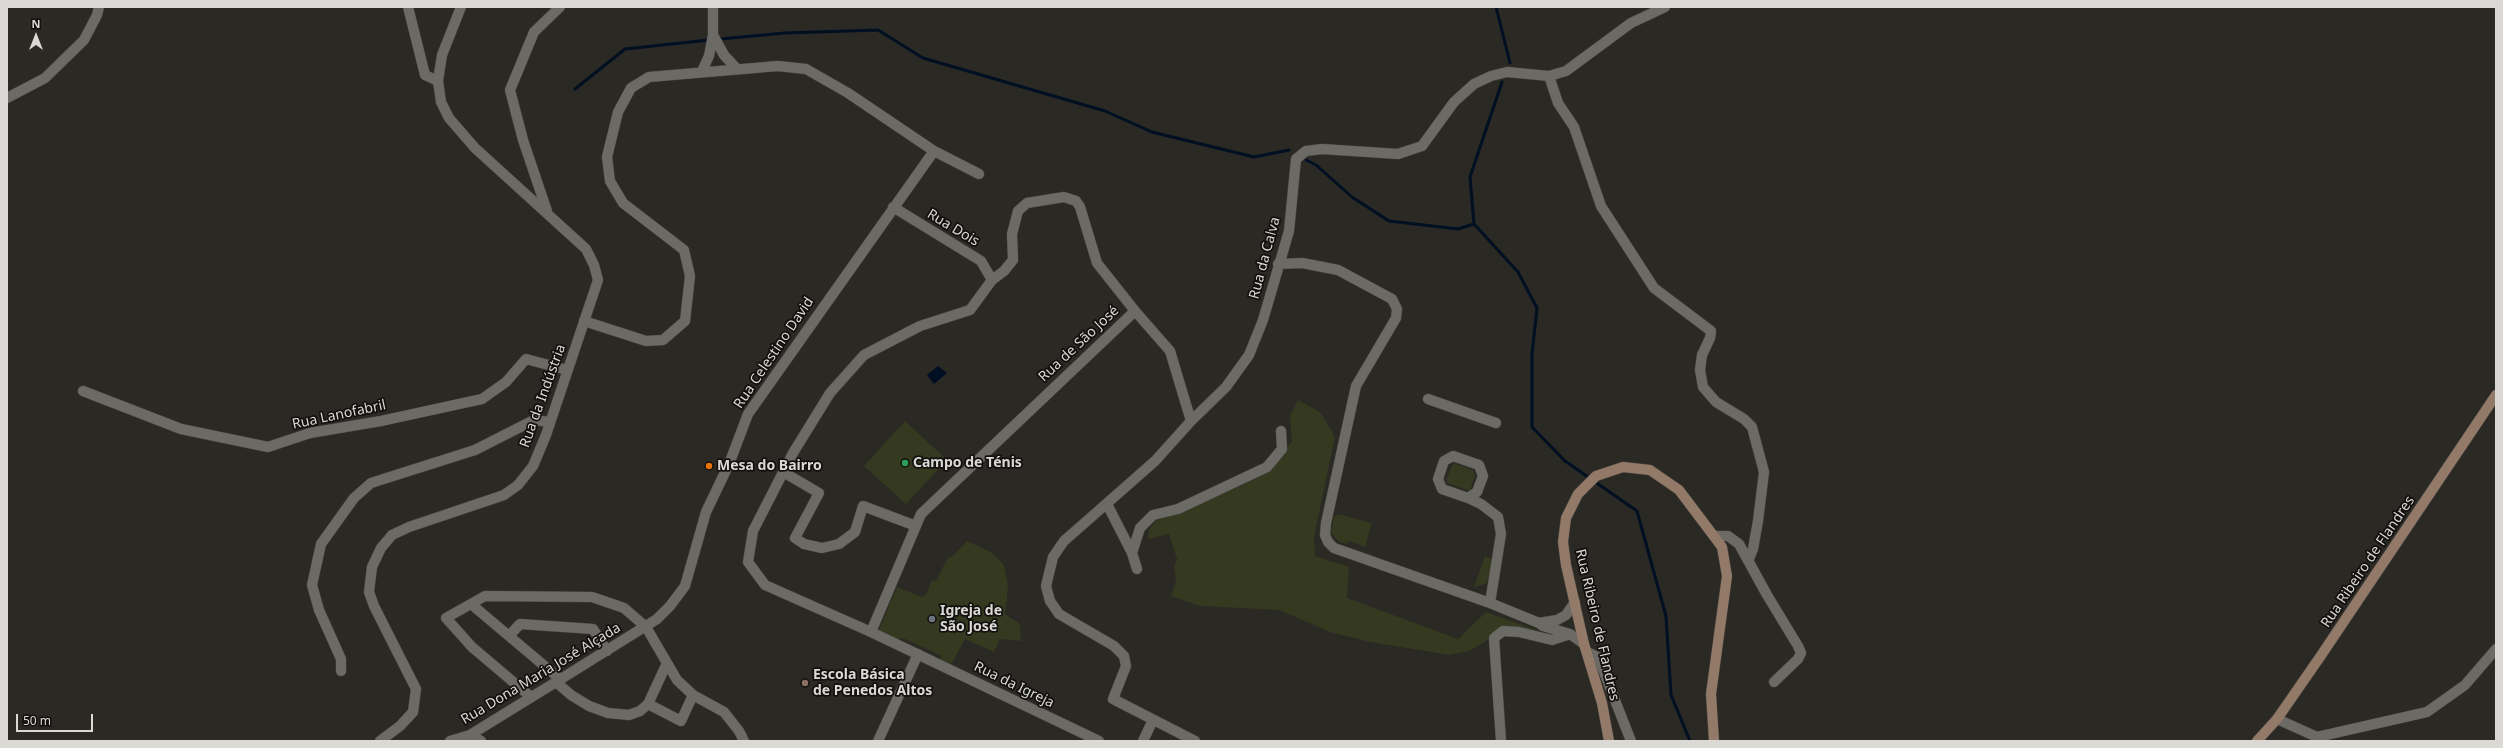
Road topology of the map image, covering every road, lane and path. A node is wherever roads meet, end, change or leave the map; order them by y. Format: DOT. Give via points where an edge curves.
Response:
graph roads {
  1 [pos="98,7"];
  2 [pos="408,7"];
  3 [pos="461,7"];
  4 [pos="560,7"];
  5 [pos="713,7"];
  6 [pos="1665,7"];
  7 [pos="714,35"];
  8 [pos="736,68"];
  9 [pos="702,71"];
  10 [pos="1549,76"];
  11 [pos="438,81"];
  12 [pos="7,98"];
  13 [pos="934,151"];
  14 [pos="979,174"];
  15 [pos="892,207"];
  16 [pos="547,211"];
  17 [pos="1278,264"];
  18 [pos="992,280"];
  19 [pos="1135,311"];
  20 [pos="584,321"];
  21 [pos="567,370"];
  22 [pos="83,392"];
  23 [pos="2496,395"];
  24 [pos="1428,399"];
  25 [pos="1191,421"];
  26 [pos="550,422"];
  27 [pos="1496,423"];
  28 [pos="1281,431"];
  29 [pos="783,472"];
  30 [pos="1468,498"];
  31 [pos="1107,504"];
  32 [pos="916,526"];
  33 [pos="1715,536"];
  34 [pos="1132,553"];
  35 [pos="1749,559"];
  36 [pos="1137,569"];
  37 [pos="1575,602"];
  38 [pos="1490,603"];
  39 [pos="471,604"];
  40 [pos="1539,623"];
  41 [pos="646,627"];
  42 [pos="871,632"];
  43 [pos="1570,634"];
  44 [pos="509,636"];
  45 [pos="1585,648"];
  46 [pos="2496,649"];
  47 [pos="607,651"];
  48 [pos="918,654"];
  49 [pos="667,663"];
  50 [pos="341,671"];
  51 [pos="558,681"];
  52 [pos="1774,682"];
  53 [pos="693,695"];
  54 [pos="531,697"];
  55 [pos="648,704"];
  56 [pos="2277,719"];
  57 [pos="1152,720"];
  58 [pos="470,735"];
  59 [pos="1080,737"];
  60 [pos="380,741"];
  61 [pos="450,741"];
  62 [pos="481,741"];
  63 [pos="744,741"];
  64 [pos="878,741"];
  65 [pos="1099,741"];
  66 [pos="1143,741"];
  67 [pos="1195,741"];
  68 [pos="1501,741"];
  69 [pos="1608,741"];
  70 [pos="1631,741"];
  71 [pos="1714,741"];
  72 [pos="2257,741"];
  1 -- 12 [label="street" via="97,15 84,40 45,78"];
  2 -- 11 [label="street" via="425,75"];
  3 -- 11 [label="street, Rua da Indústria" via="442,55"];
  4 -- 16 [label="street" via="534,32 510,90 523,140"];
  5 -- 7 [label="street"];
  6 -- 10 [label="street, Rua da Calva" via="1631,23 1566,71"];
  7 -- 8 [label="street" via="724,55"];
  7 -- 9 [label="street"];
  8 -- 9 [label="street"];
  8 -- 13 [label="street" via="778,66 806,69 848,93"];
  9 -- 20 [label="street" via="649,77 631,88 618,112 607,157 610,181 623,203 684,250 690,276 685,321 663,340 646,341"];
  10 -- 17 [label="street, Rua da Calva" via="1507,72 1474,84 1454,102 1437,129 1422,146 1398,154 1322,149 1306,151 1296,159 1290,231"];
  10 -- 35 [label="street" via="1558,103 1574,127 1601,206 1654,288 1711,331 1702,355 1700,370 1703,387 1716,402 1744,419 1752,427 1764,472 1758,520"];
  11 -- 16 [label="street, Rua da Indústria" via="441,102 449,118 475,148"];
  13 -- 14 [label="street"];
  13 -- 15 [label="street, Rua Celestino David"];
  15 -- 18 [label="street, Rua Dois" via="980,261"];
  15 -- 41 [label="street, Rua Celestino David" via="748,414 729,464 706,512 685,586 657,620"];
  16 -- 20 [label="street, Rua da Indústria" via="586,249 594,265 598,280"];
  17 -- 25 [label="street, Rua da Calva" via="1263,320 1249,355 1226,387"];
  17 -- 38 [label="street" via="1302,263 1338,270 1392,299 1397,309 1396,318 1356,386 1328,509 1325,535 1334,548"];
  18 -- 19 [label="street, Rua de São José" via="1013,260 1012,234 1018,211 1027,203 1064,197 1076,201 1097,263"];
  18 -- 29 [label="street, Rua da Igreja" via="970,310 920,326 864,355 830,393"];
  19 -- 25 [label="street" via="1170,351"];
  19 -- 32 [label="street, Rua de São José" via="921,514"];
  20 -- 21 [label="street, Rua da Indústria"];
  21 -- 22 [label="street, Rua Lanofabril" via="526,359 506,382 482,399 310,433 268,447 181,429"];
  21 -- 26 [label="street, Rua da Indústria"];
  23 -- 56 [label="main road, Rua Ribeiro de Flandres"];
  24 -- 27 [label="street"];
  25 -- 31 [label="street, Rua da Calva" via="1155,461"];
  26 -- 50 [label="street" via="534,420 475,450 371,483 354,498 321,544 312,584 319,610 341,659"];
  26 -- 60 [label="street, Rua da Indústria" via="533,466 518,485 504,495 409,527 392,535 381,548 372,567 369,592 416,689 416,700 413,712"];
  28 -- 34 [label="street" via="1282,449 1267,467 1178,509 1153,515 1140,528"];
  29 -- 32 [label="street" via="819,493 795,538 804,544 822,548 839,544 855,532 863,506"];
  29 -- 42 [label="street, Rua da Igreja" via="753,531 748,562 765,584"];
  30 -- 30 [label="street" via="1477,492 1483,476 1479,465 1453,456 1444,461 1438,479 1442,489"];
  30 -- 38 [label="street" via="1482,504 1498,517 1501,534"];
  31 -- 34 [label="street"];
  31 -- 57 [label="street, Rua da Calva" via="1064,541 1053,557 1046,586 1050,601 1058,614 1114,646 1124,656 1126,666 1113,699"];
  32 -- 42 [label="street, Rua de São José"];
  33 -- 35 [label="street" via="1728,536 1740,544"];
  33 -- 37 [label="main road, Rua Ribeiro de Flandres" via="1679,490 1650,470 1623,467 1596,476 1578,494 1566,518 1563,542"];
  33 -- 71 [label="main road, Rua Ribeiro de Flandres" via="1722,547 1727,576 1711,694"];
  34 -- 36 [label="street"];
  35 -- 52 [label="street" via="1766,595 1800,653 1798,659"];
  37 -- 40 [label="street" via="1566,615 1557,620"];
  37 -- 45 [label="main road, Rua Ribeiro de Flandres"];
  38 -- 40 [label="street"];
  39 -- 41 [label="street" via="485,596 592,597 624,608"];
  39 -- 44 [label="street"];
  39 -- 54 [label="street" via="446,618 472,647"];
  40 -- 43 [label="street"];
  41 -- 47 [label="street, Rua Dona Maria José Alçada"];
  41 -- 49 [label="street"];
  42 -- 48 [label="street, Rua da Igreja"];
  43 -- 45 [label="street"];
  43 -- 68 [label="street" via="1552,640 1503,631 1494,638"];
  44 -- 47 [label="street" via="520,624 593,629"];
  44 -- 51 [label="street"];
  45 -- 69 [label="main road, Rua Ribeiro de Flandres" via="1602,704"];
  45 -- 70 [label="street" via="1598,657"];
  46 -- 56 [label="street" via="2465,685 2428,712 2317,737"];
  47 -- 51 [label="street, Rua Dona Maria José Alçada"];
  48 -- 59 [label="street, Rua da Igreja"];
  48 -- 64 [label="street"];
  49 -- 53 [label="street" via="677,680"];
  49 -- 55 [label="street"];
  51 -- 54 [label="street, Rua Dona Maria José Alçada"];
  51 -- 55 [label="street" via="571,695 589,706 608,713 629,715 640,711"];
  53 -- 55 [label="street" via="681,721"];
  53 -- 63 [label="street" via="724,712"];
  54 -- 58 [label="street, Rua Dona Maria José Alçada"];
  56 -- 72 [label="main road, Rua Ribeiro de Flandres"];
  57 -- 66 [label="street"];
  57 -- 67 [label="street"];
  58 -- 61 [label="street, Rua Dona Maria José Alçada"];
  58 -- 62 [label="street"];
  59 -- 65 [label="street, Rua da Igreja"];
}
